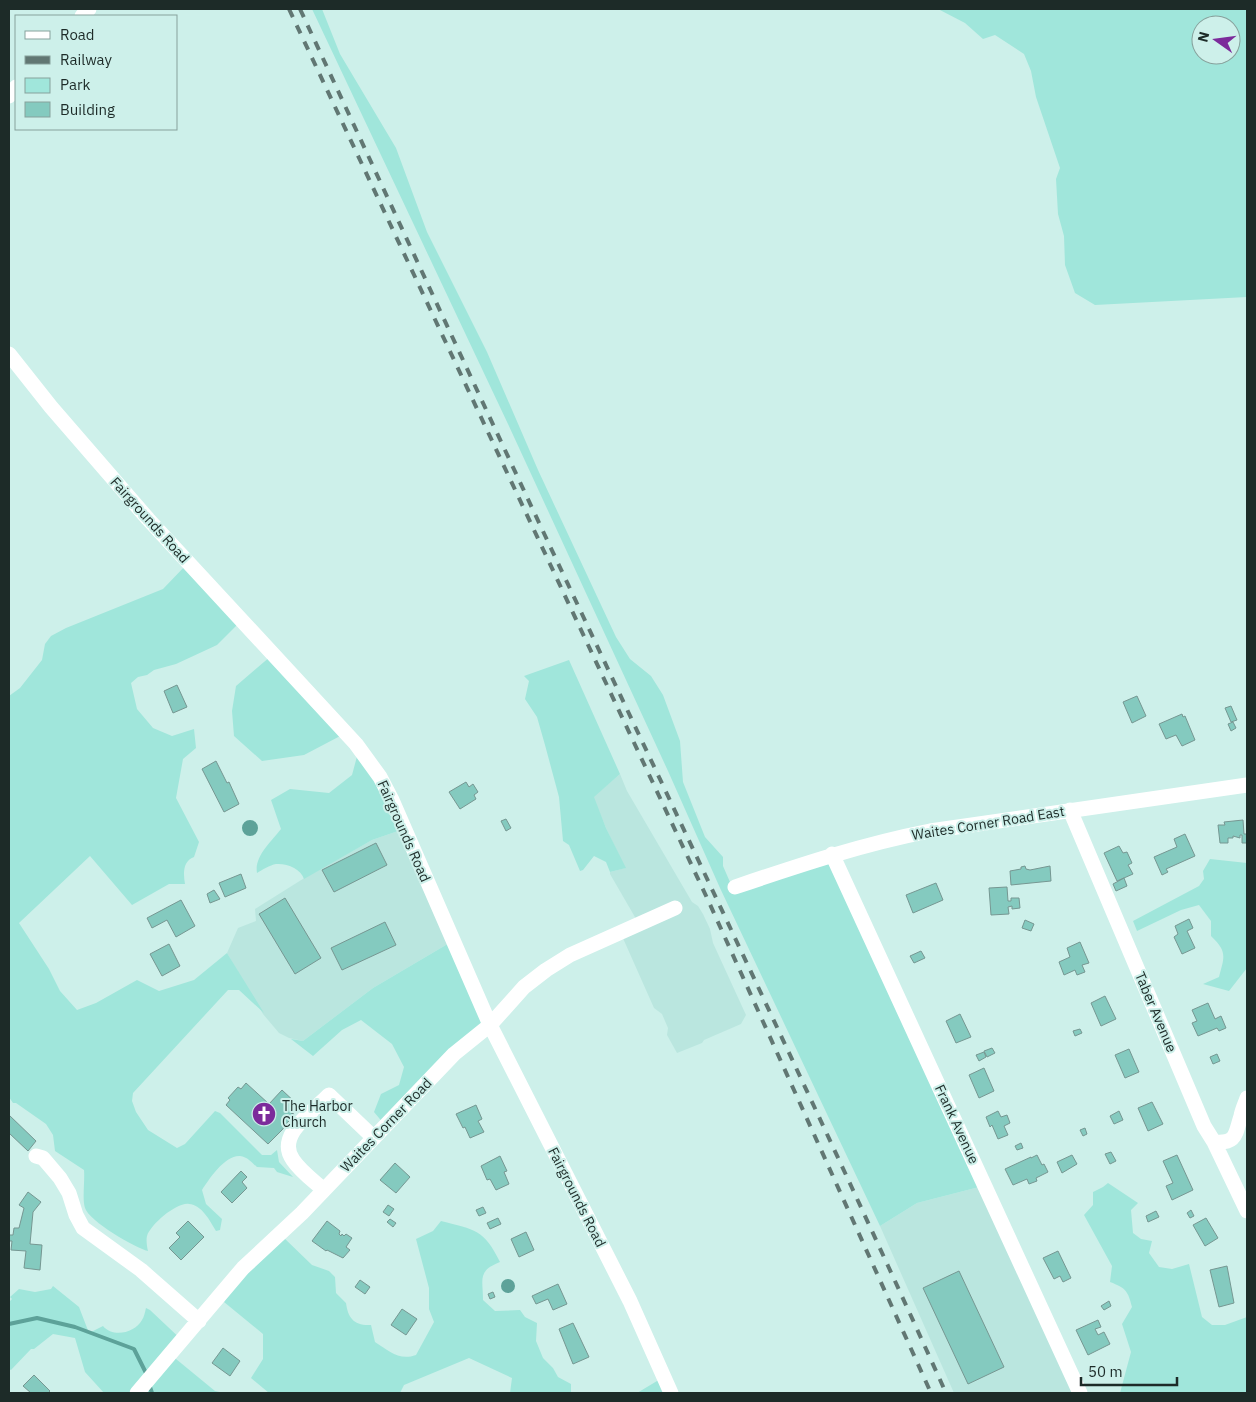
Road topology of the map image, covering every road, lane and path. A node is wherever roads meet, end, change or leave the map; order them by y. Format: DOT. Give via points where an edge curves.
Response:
graph roads {
  1 [pos="9,354"];
  2 [pos="1247,785"];
  3 [pos="1070,810"];
  4 [pos="832,854"];
  5 [pos="735,887"];
  6 [pos="675,908"];
  7 [pos="490,1025"];
  8 [pos="1247,1098"];
  9 [pos="374,1138"];
  10 [pos="1214,1142"];
  11 [pos="36,1156"];
  12 [pos="324,1190"];
  13 [pos="1247,1211"];
  14 [pos="200,1321"];
  15 [pos="144,1386"];
  16 [pos="671,1393"];
  17 [pos="1080,1393"];
  1 -- 7 [label="street, Fairgrounds Road" via="148,519 356,744 380,777"];
  2 -- 3 [label="street, Waites Corner Road East"];
  3 -- 4 [label="street, Waites Corner Road East" via="930,831"];
  3 -- 10 [label="street, Taber Avenue" via="1204,1126"];
  4 -- 5 [label="street, Waites Corner Road East"];
  4 -- 17 [label="street, Frank Avenue"];
  6 -- 7 [label="street, Waites Corner Road" via="546,970 524,987"];
  7 -- 9 [label="street, Waites Corner Road" via="454,1054"];
  7 -- 16 [label="street, Fairgrounds Road" via="630,1301"];
  8 -- 10 [label="street" via="1233,1138 1226,1143"];
  9 -- 12 [label="street, Waites Corner Road"];
  9 -- 12 [label="street" via="329,1095 296,1128 289,1138 289,1153 293,1161"];
  10 -- 13 [label="street, Taber Avenue"];
  11 -- 14 [label="street" via="43,1158 70,1193 83,1228 141,1270"];
  12 -- 14 [label="street, Waites Corner Road" via="243,1268"];
  14 -- 15 [label="street, Waites Corner Road"];
}
